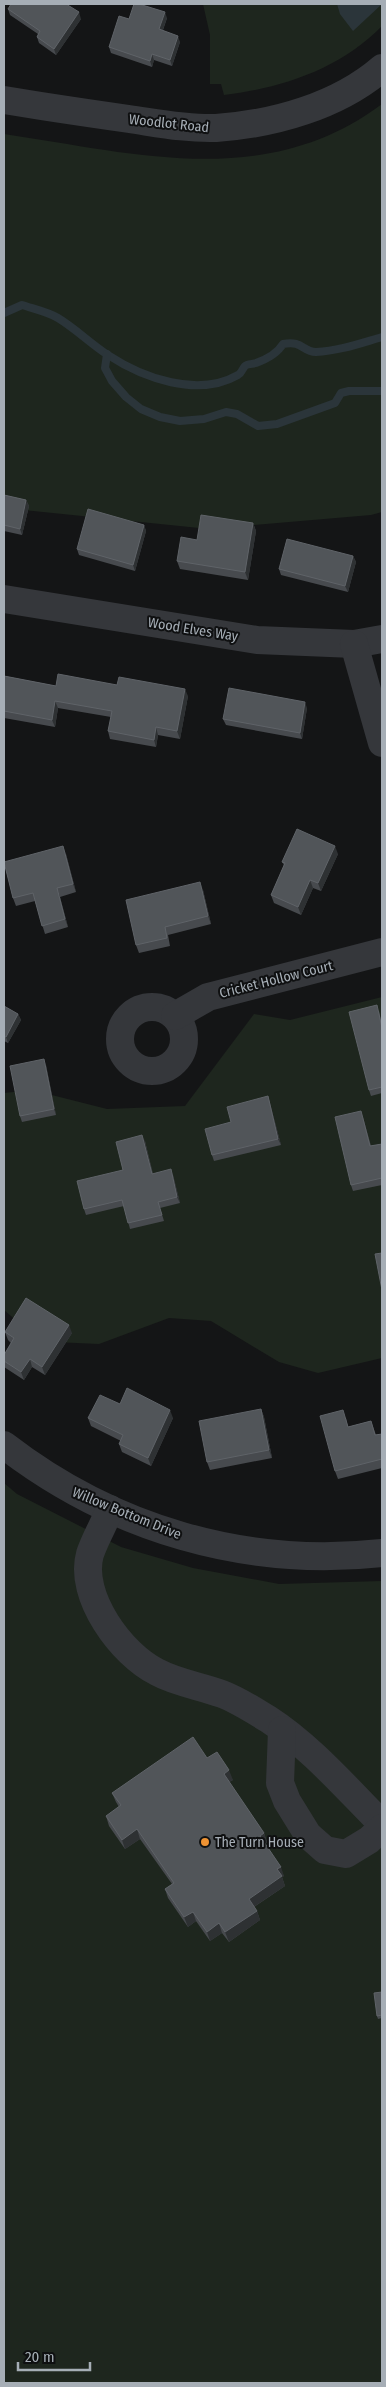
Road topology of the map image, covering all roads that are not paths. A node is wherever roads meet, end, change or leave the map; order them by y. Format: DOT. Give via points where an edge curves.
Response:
graph roads {
  1 [pos="382,68"];
  2 [pos="4,100"];
  3 [pos="4,599"];
  4 [pos="382,639"];
  5 [pos="354,644"];
  6 [pos="382,743"];
  7 [pos="382,952"];
  8 [pos="175,1016"];
  9 [pos="4,1445"];
  10 [pos="110,1509"];
  11 [pos="382,1552"];
  12 [pos="282,1730"];
  13 [pos="382,1824"];
  14 [pos="382,1828"];
  1 -- 2 [label="street, Woodlot Road" via="338,96 300,112 214,128 172,126"];
  3 -- 5 [label="street, Wood Elves Way" via="257,640"];
  4 -- 5 [label="street, Wood Elves Way"];
  5 -- 6 [label="street"];
  7 -- 8 [label="street, Cricket Hollow Court" via="208,996"];
  9 -- 10 [label="street, Willow Bottom Drive" via="66,1488"];
  10 -- 11 [label="street, Willow Bottom Drive" via="188,1538 275,1555"];
  10 -- 12 [label="street" via="90,1556 90,1578 93,1595 112,1631 142,1664 158,1673 223,1695"];
  12 -- 13 [label="street"];
  12 -- 14 [label="street" via="280,1783 308,1835 325,1850 346,1854"];
}
